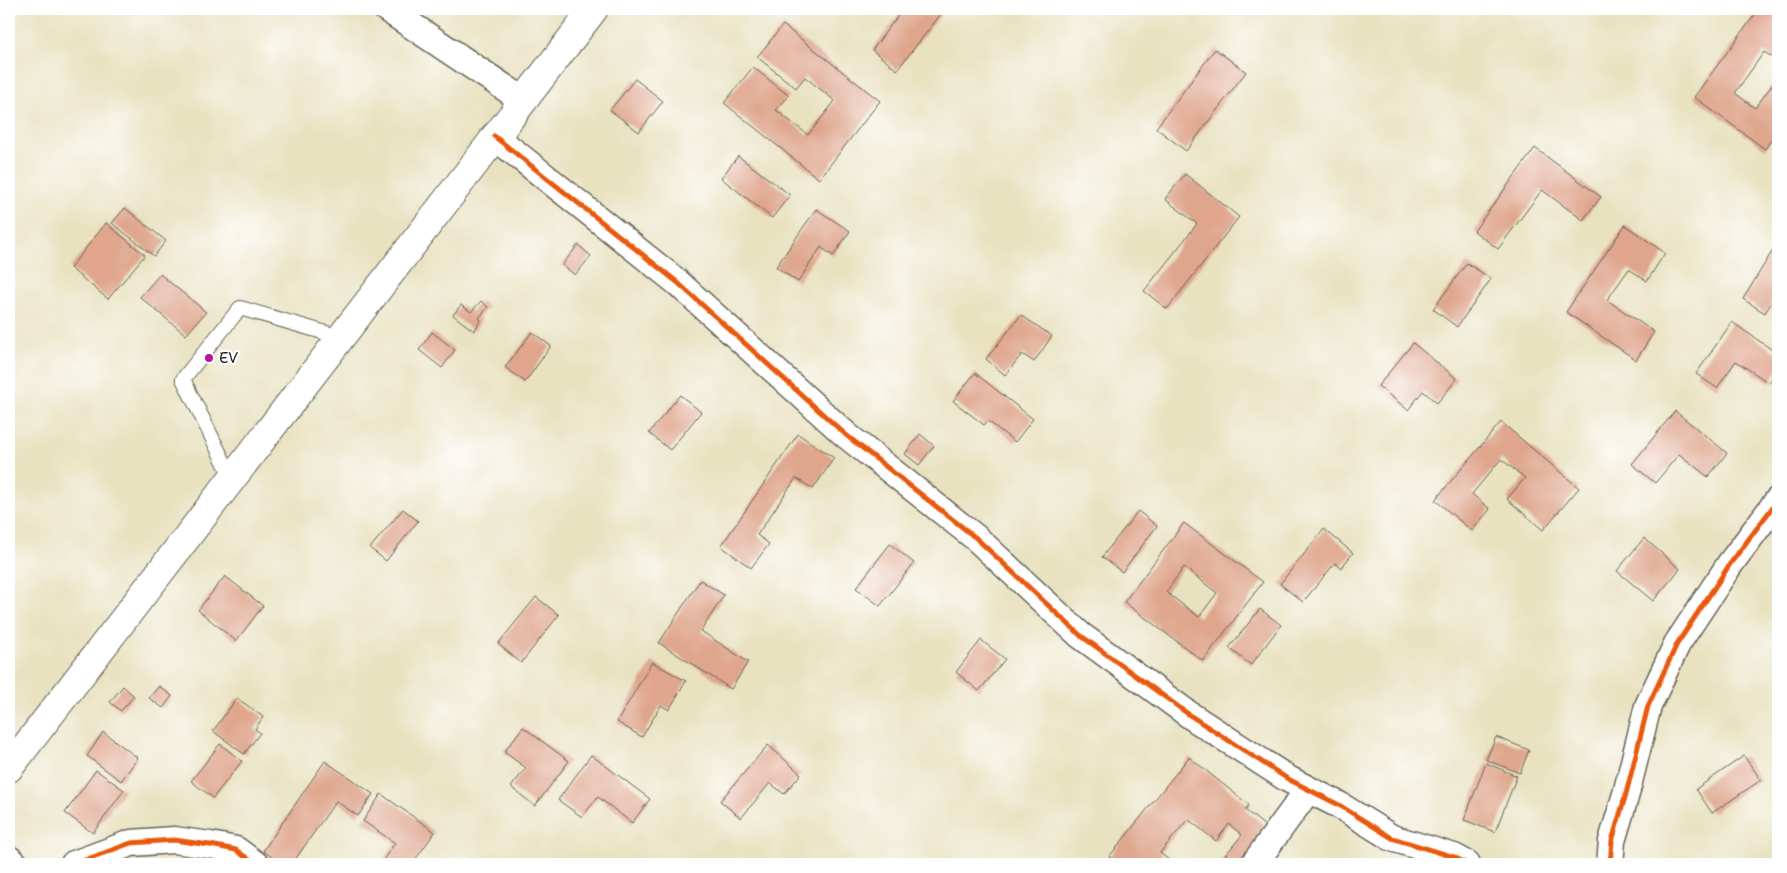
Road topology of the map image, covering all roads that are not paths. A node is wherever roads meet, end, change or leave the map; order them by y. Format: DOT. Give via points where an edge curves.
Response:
graph roads {
  1 [pos="387,9"];
  2 [pos="594,9"];
  3 [pos="523,100"];
  4 [pos="494,136"];
  5 [pos="340,337"];
  6 [pos="232,478"];
  7 [pos="1778,500"];
  8 [pos="9,768"];
  9 [pos="1308,790"];
  10 [pos="9,859"];
  11 [pos="15,864"];
  12 [pos="74,864"];
  13 [pos="255,864"];
  14 [pos="1254,864"];
  15 [pos="1467,864"];
  16 [pos="1610,864"];
  1 -- 3 [label="street"];
  2 -- 3 [label="main road"];
  3 -- 4 [label="main road"];
  4 -- 5 [label="main road"];
  4 -- 9 [label="street" via="677,282 846,435 976,538 1080,635 1215,732"];
  5 -- 6 [label="main road"];
  5 -- 6 [label="lane" via="240,308 183,379"];
  6 -- 8 [label="main road"];
  7 -- 16 [label="street" via="1730,564 1677,644 1648,706 1612,841"];
  9 -- 14 [label="street"];
  9 -- 15 [label="street" via="1392,838"];
  10 -- 11 [label="street"];
  12 -- 13 [label="street" via="131,843 174,840 236,850"];
}
